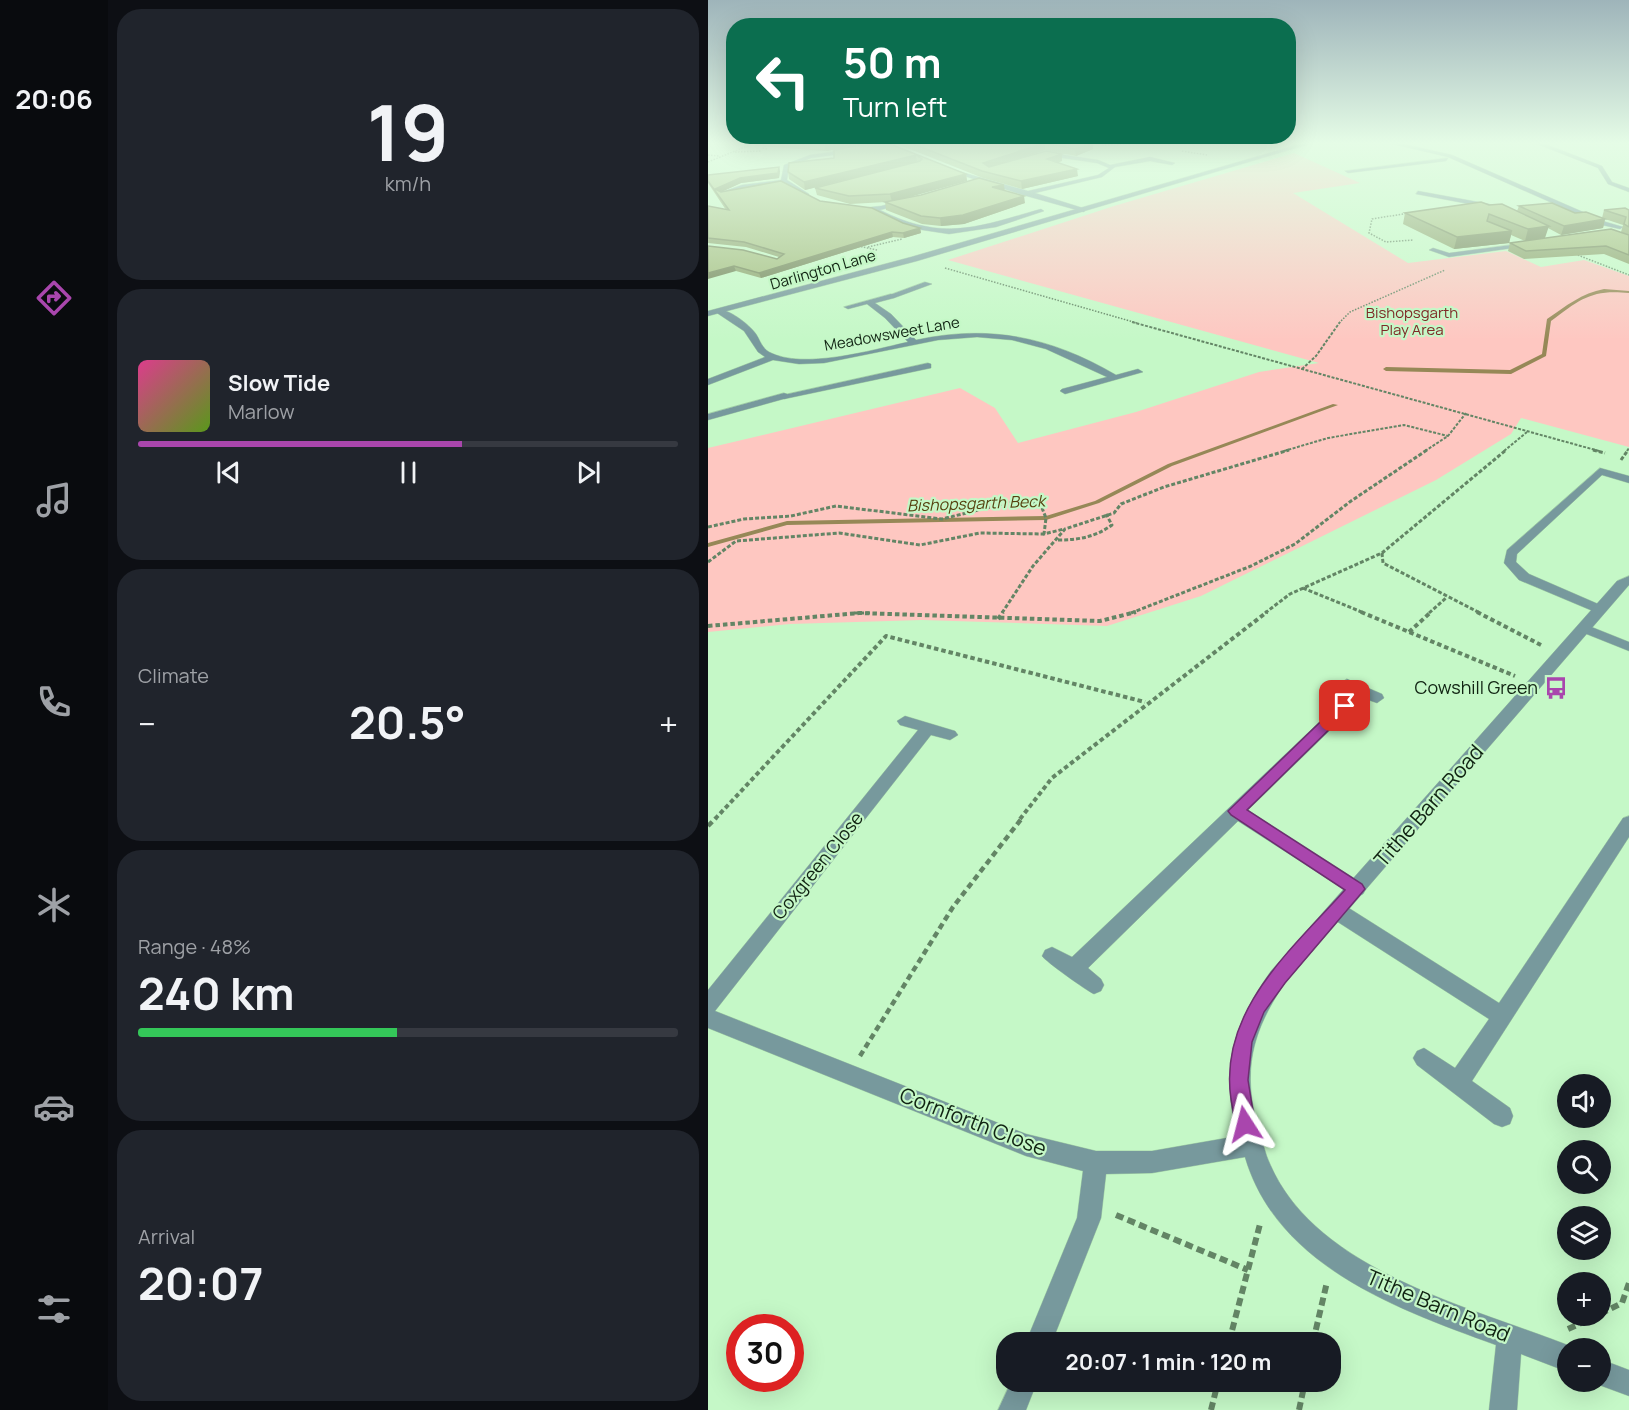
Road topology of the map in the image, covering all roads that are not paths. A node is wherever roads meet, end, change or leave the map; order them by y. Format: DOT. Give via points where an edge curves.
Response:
graph roads {
  1 [pos="846,208"];
  2 [pos="879,208"];
  3 [pos="1076,208"];
  4 [pos="1091,208"];
  5 [pos="1496,208"];
  6 [pos="1568,208"];
  7 [pos="873,209"];
  8 [pos="1084,210"];
  9 [pos="1041,211"];
  10 [pos="1004,216"];
  11 [pos="1014,219"];
  12 [pos="1515,219"];
  13 [pos="1620,227"];
  14 [pos="1629,228"];
  15 [pos="1600,234"];
  16 [pos="1504,237"];
  17 [pos="1433,250"];
  18 [pos="928,284"];
  19 [pos="868,302"];
  20 [pos="848,307"];
  21 [pos="720,311"];
  22 [pos="708,314"];
  23 [pos="914,343"];
  24 [pos="772,357"];
  25 [pos="825,360"];
  26 [pos="928,366"];
  27 [pos="1138,372"];
  28 [pos="1115,378"];
  29 [pos="708,382"];
  30 [pos="840,383"];
  31 [pos="1065,391"];
  32 [pos="708,417"];
  33 [pos="1629,480"];
  34 [pos="1629,580"];
  35 [pos="1600,610"];
  36 [pos="1584,628"];
  37 [pos="1629,647"];
  38 [pos="1361,691"];
  39 [pos="905,721"];
  40 [pos="928,728"];
  41 [pos="950,735"];
  42 [pos="1236,811"];
  43 [pos="1629,822"];
  44 [pos="1357,889"];
  45 [pos="1337,911"];
  46 [pos="1052,956"];
  47 [pos="1074,969"];
  48 [pos="1094,985"];
  49 [pos="708,1005"];
  50 [pos="1502,1017"];
  51 [pos="708,1018"];
  52 [pos="1424,1058"];
  53 [pos="1458,1083"];
  54 [pos="1502,1116"];
  55 [pos="1249,1145"];
  56 [pos="1096,1163"];
  57 [pos="1043,1332"];
  58 [pos="1510,1337"];
  59 [pos="1557,1355"];
  60 [pos="1611,1376"];
  61 [pos="1629,1383"];
  62 [pos="1020,1392"];
  63 [pos="1012,1410"];
  64 [pos="1503,1410"];
  1 -- 7 [label="street"];
  2 -- 7 [label="street"];
  3 -- 8 [label="street"];
  4 -- 8 [label="street, Darlington Lane"];
  5 -- 12 [label="street"];
  6 -- 13 [label="street"];
  7 -- 11 [label="street" via="931,231 974,228"];
  8 -- 21 [label="street, Darlington Lane"];
  9 -- 11 [label="street"];
  10 -- 11 [label="street"];
  13 -- 14 [label="street"];
  13 -- 15 [label="street" via="1613,234"];
  16 -- 17 [label="street" via="1514,245 1449,255"];
  18 -- 19 [label="street"];
  19 -- 20 [label="street"];
  19 -- 23 [label="street"];
  21 -- 22 [label="street, Darlington Lane"];
  21 -- 24 [label="street" via="749,331 756,346"];
  23 -- 25 [label="street, Meadowsweet Lane"];
  23 -- 28 [label="street, Meadowsweet Lane" via="962,335 1011,338 1079,358"];
  24 -- 25 [label="street, Meadowsweet Lane"];
  24 -- 29 [label="street"];
  25 -- 30 [label="street"];
  26 -- 30 [label="street"];
  27 -- 28 [label="street"];
  28 -- 31 [label="street"];
  30 -- 32 [label="street"];
  33 -- 35 [label="street" via="1600,471 1511,553 1510,563 1524,577"];
  34 -- 35 [label="street, Tithe Barn Road"];
  35 -- 36 [label="street, Tithe Barn Road"];
  36 -- 37 [label="street"];
  36 -- 44 [label="street, Tithe Barn Road"];
  38 -- 42 [label="street"];
  39 -- 40 [label="street"];
  40 -- 41 [label="street"];
  40 -- 49 [label="street, Coxgreen Close"];
  42 -- 44 [label="street"];
  42 -- 47 [label="street"];
  43 -- 50 [label="street"];
  44 -- 45 [label="street, Tithe Barn Road"];
  45 -- 50 [label="street"];
  45 -- 55 [label="street, Tithe Barn Road" via="1278,977 1257,1007 1243,1042 1238,1080"];
  46 -- 47 [label="street"];
  47 -- 48 [label="street"];
  50 -- 53 [label="street"];
  51 -- 56 [label="street, Cornforth Close" via="1026,1145"];
  52 -- 53 [label="street"];
  53 -- 54 [label="street"];
  55 -- 56 [label="street, Cornforth Close" via="1152,1162"];
  55 -- 58 [label="street, Tithe Barn Road" via="1267,1183 1289,1215 1332,1258 1391,1292"];
  56 -- 57 [label="street" via="1089,1218"];
  58 -- 59 [label="street, Tithe Barn Road"];
  58 -- 64 [label="street"];
  60 -- 61 [label="street"];
  62 -- 63 [label="street"];
}
